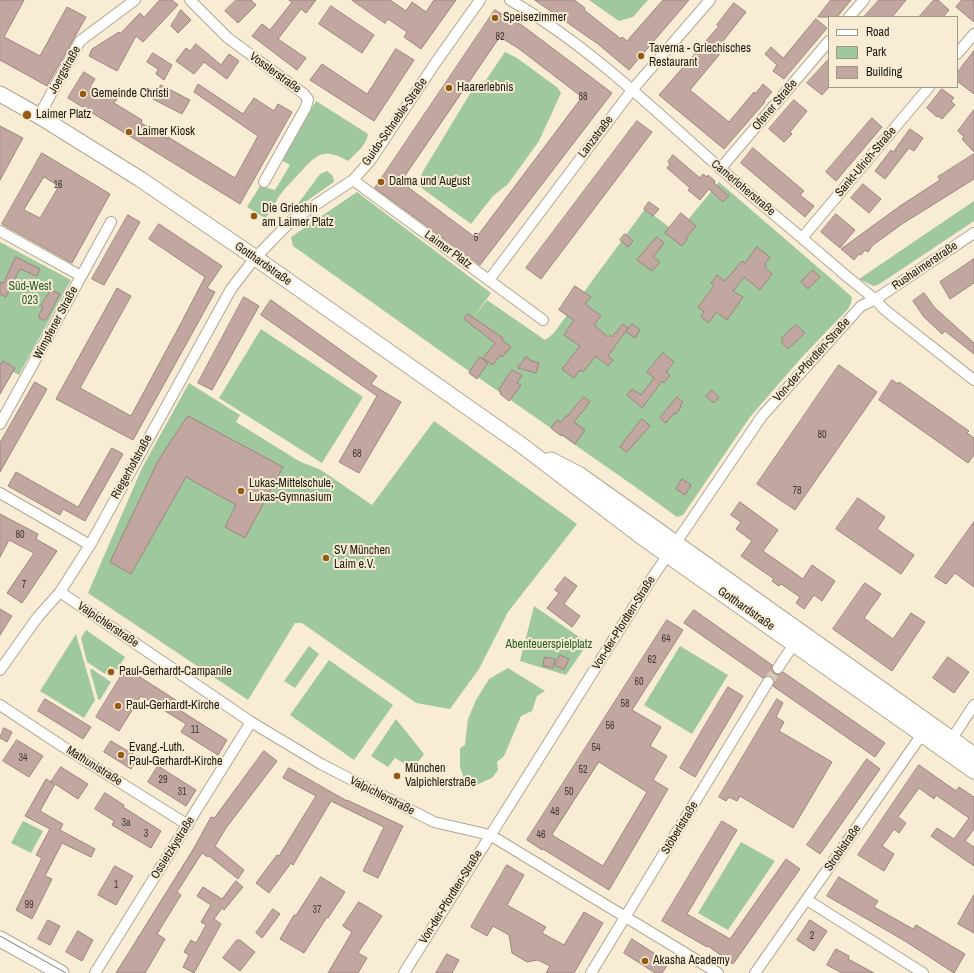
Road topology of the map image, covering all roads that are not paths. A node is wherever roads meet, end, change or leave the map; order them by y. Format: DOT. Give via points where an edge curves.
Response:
graph roads {
  1 [pos="135,0"];
  2 [pos="190,0"];
  3 [pos="480,0"];
  4 [pos="510,0"];
  5 [pos="710,0"];
  6 [pos="864,0"];
  7 [pos="850,16"];
  8 [pos="974,34"];
  9 [pos="828,42"];
  10 [pos="958,53"];
  11 [pos="928,88"];
  12 [pos="632,90"];
  13 [pos="0,94"];
  14 [pos="39,116"];
  15 [pos="720,169"];
  16 [pos="353,180"];
  17 [pos="264,182"];
  18 [pos="111,222"];
  19 [pos="0,231"];
  20 [pos="974,233"];
  21 [pos="802,238"];
  22 [pos="255,258"];
  23 [pos="81,276"];
  24 [pos="488,280"];
  25 [pos="876,299"];
  26 [pos="543,320"];
  27 [pos="974,380"];
  28 [pos="0,424"];
  29 [pos="0,493"];
  30 [pos="90,545"];
  31 [pos="672,549"];
  32 [pos="60,592"];
  33 [pos="794,644"];
  34 [pos="778,668"];
  35 [pos="0,670"];
  36 [pos="768,682"];
  37 [pos="0,705"];
  38 [pos="974,705"];
  39 [pos="251,722"];
  40 [pos="926,729"];
  41 [pos="948,744"];
  42 [pos="974,755"];
  43 [pos="974,771"];
  44 [pos="188,825"];
  45 [pos="490,835"];
  46 [pos="807,900"];
  47 [pos="626,917"];
  48 [pos="0,939"];
  49 [pos="61,973"];
  50 [pos="95,973"];
  51 [pos="404,973"];
  52 [pos="592,973"];
  53 [pos="718,973"];
  54 [pos="755,973"];
  55 [pos="923,973"];
  1 -- 14 [label="street, Joergstraße" via="80,41"];
  2 -- 17 [label="street, Vosslerstraße" via="228,38 308,98 306,108"];
  3 -- 16 [label="street, Guido-Schneble-Straße" via="370,161"];
  4 -- 12 [label="street, Camerloherstraße" via="567,37"];
  5 -- 12 [label="street, Lanzstraße"];
  6 -- 7 [label="street"];
  8 -- 10 [label="street"];
  9 -- 15 [label="street, Ofener Straße"];
  11 -- 21 [label="street, Sankt-Ulrich-Straße"];
  12 -- 15 [label="street, Camerloherstraße"];
  12 -- 24 [label="street, Lanzstraße"];
  13 -- 14 [label="street, Gotthardstraße"];
  14 -- 22 [label="street, Gotthardstraße" via="140,178"];
  15 -- 21 [label="street, Camerloherstraße"];
  16 -- 22 [label="street, Guido-Schneble-Straße" via="291,221"];
  16 -- 24 [label="street, Laimer Platz"];
  18 -- 23 [label="street, Wimpfener Straße"];
  19 -- 23 [label="street"];
  20 -- 25 [label="street, Rushaimerstraße"];
  21 -- 25 [label="street, Camerloherstraße"];
  22 -- 30 [label="street, Riegerhofstraße" via="231,289"];
  22 -- 31 [label="street, Gotthardstraße" via="520,444 580,475"];
  23 -- 28 [label="street, Wimpfener Straße"];
  24 -- 26 [label="street, Laimer Platz"];
  25 -- 27 [label="street, Camerloherstraße" via="885,310"];
  25 -- 31 [label="street, Von-der-Pfordten-Straße" via="861,306 762,416"];
  29 -- 30 [label="street"];
  30 -- 32 [label="street, Riegerhofstraße"];
  31 -- 33 [label="street, Gotthardstraße"];
  31 -- 40 [label="street, Gotthardstraße"];
  31 -- 45 [label="street, Von-der-Pfordten-Straße"];
  32 -- 35 [label="street, Riegerhofstraße" via="37,618"];
  32 -- 39 [label="street, Valpichlerstraße"];
  33 -- 34 [label="street"];
  33 -- 40 [label="street, Gotthardstraße"];
  36 -- 47 [label="street, Stöberlstraße"];
  37 -- 44 [label="street, Mathunistraße"];
  38 -- 41 [label="street"];
  39 -- 44 [label="street, Ossietzkystraße"];
  39 -- 45 [label="street, Valpichlerstraße" via="330,770 434,822"];
  40 -- 41 [label="street, Gotthardstraße"];
  40 -- 46 [label="street, Stroblstraße"];
  41 -- 42 [label="street, Gotthardstraße"];
  41 -- 43 [label="street, Gotthardstraße"];
  44 -- 50 [label="street, Ossietzkystraße"];
  45 -- 47 [label="street, Valpichlerstraße"];
  45 -- 51 [label="street, Von-der-Pfordten-Straße"];
  46 -- 54 [label="street, Stroblstraße"];
  46 -- 55 [label="street"];
  47 -- 52 [label="street, Stöberlstraße"];
  47 -- 53 [label="street, Valpichlerstraße"];
  48 -- 49 [label="street"];
}
